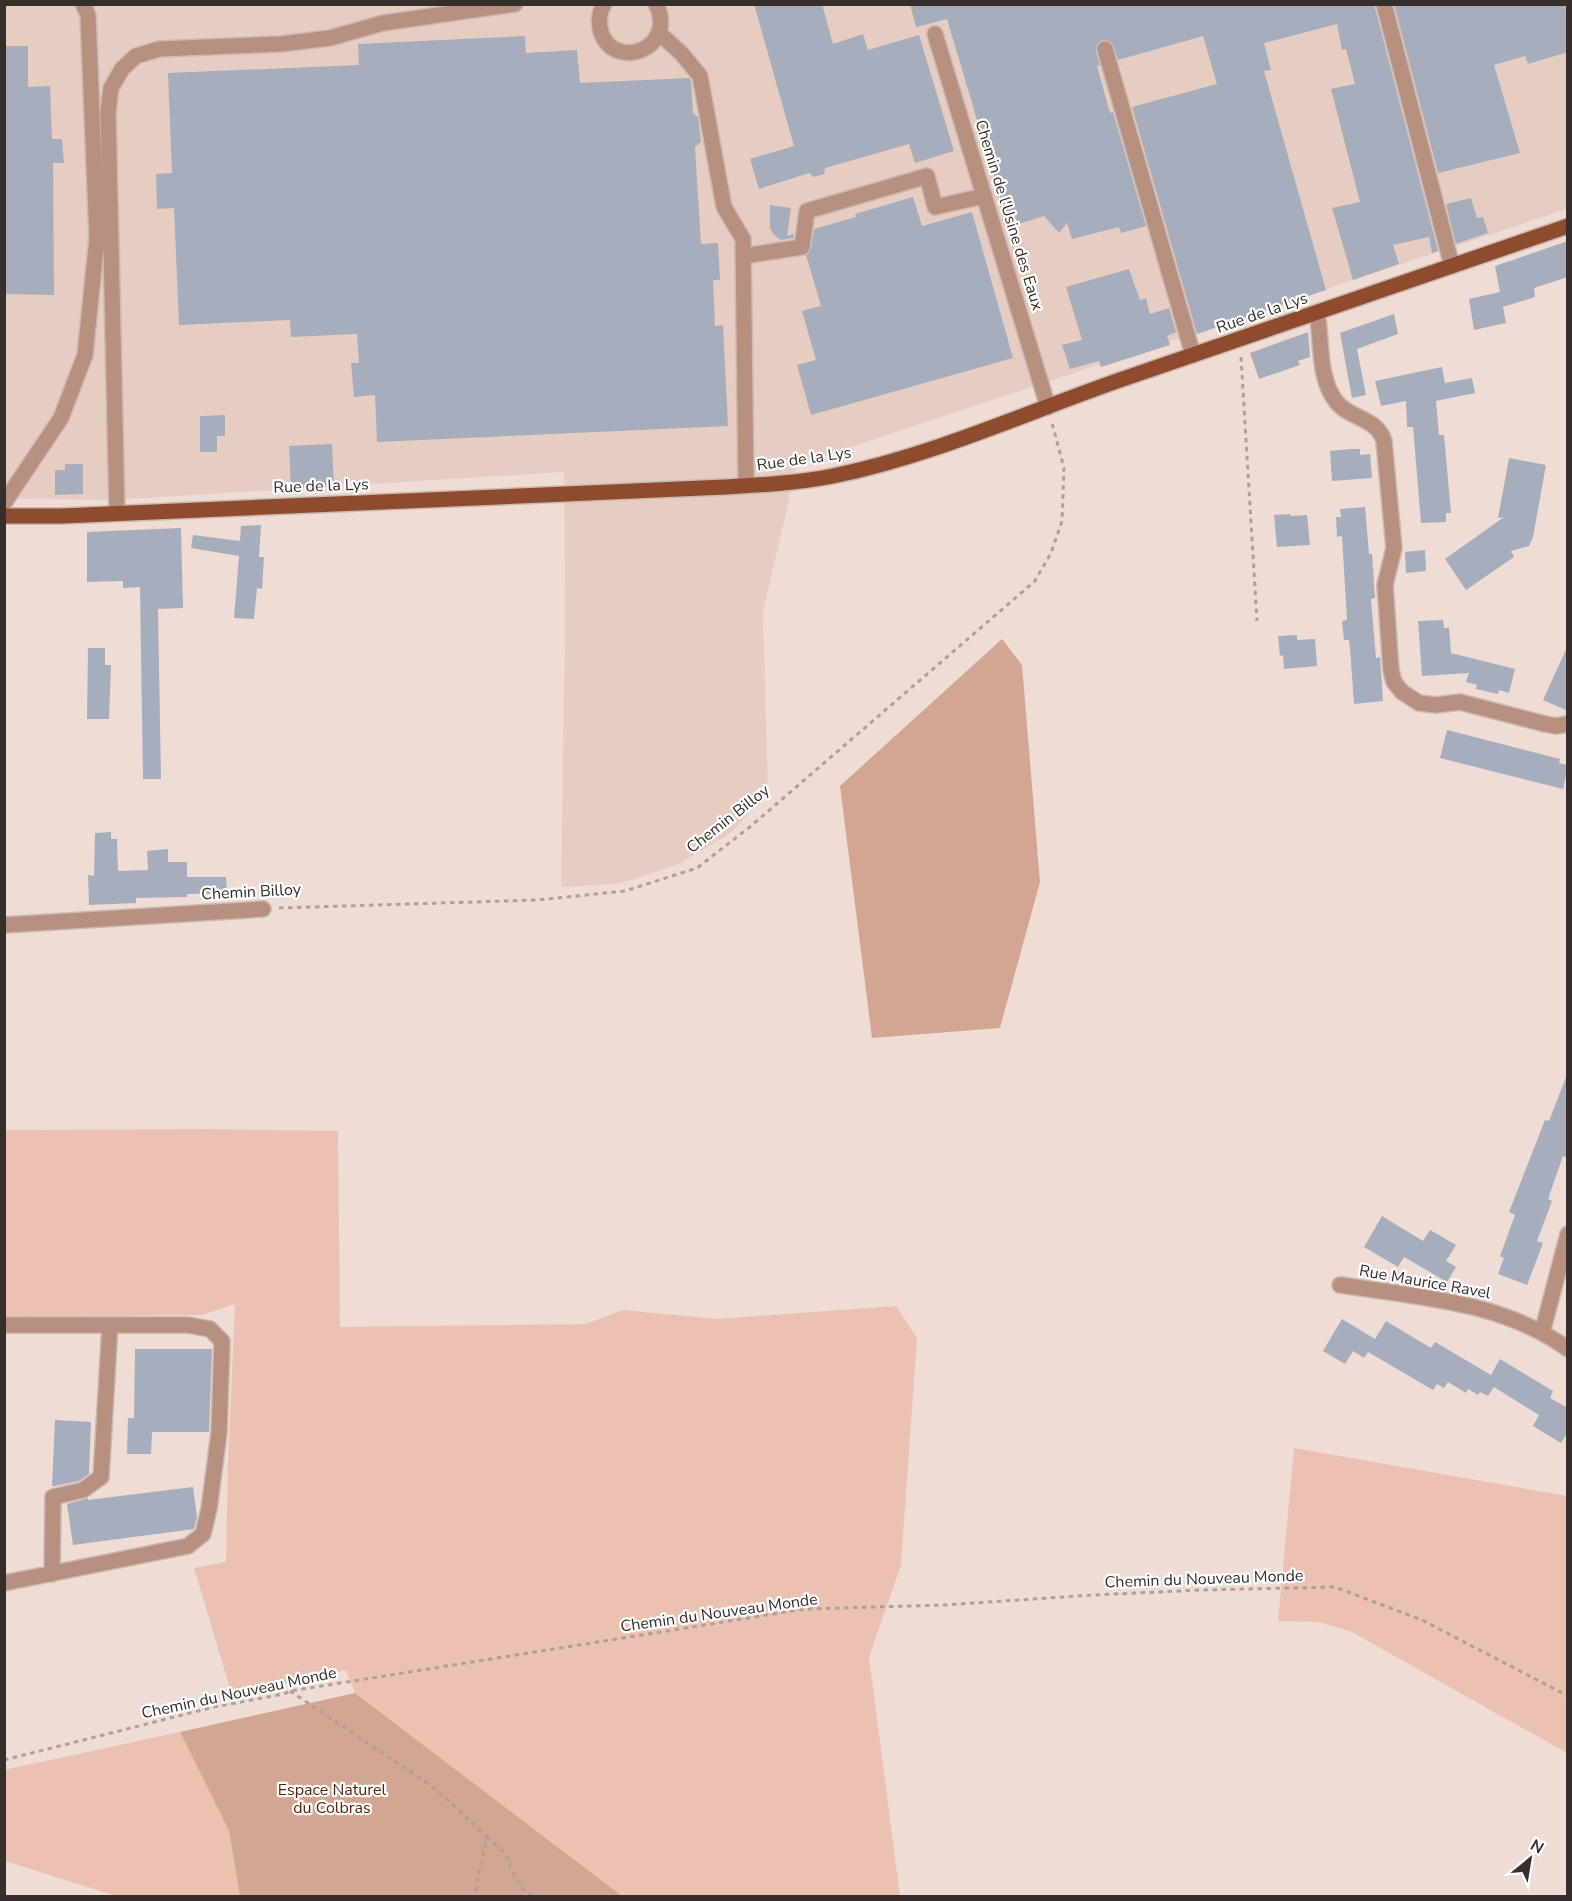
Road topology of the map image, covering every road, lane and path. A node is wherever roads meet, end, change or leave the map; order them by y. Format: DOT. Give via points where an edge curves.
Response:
graph roads {
  1 [pos="82,4"];
  2 [pos="514,4"];
  3 [pos="604,4"];
  4 [pos="656,4"];
  5 [pos="1384,4"];
  6 [pos="659,33"];
  7 [pos="935,34"];
  8 [pos="1105,49"];
  9 [pos="984,196"];
  10 [pos="1568,226"];
  11 [pos="744,256"];
  12 [pos="1452,266"];
  13 [pos="1317,313"];
  14 [pos="1240,340"];
  15 [pos="1193,355"];
  16 [pos="1048,407"];
  17 [pos="746,486"];
  18 [pos="4,503"];
  19 [pos="117,513"];
  20 [pos="4,516"];
  21 [pos="1257,621"];
  22 [pos="1568,724"];
  23 [pos="263,909"];
  24 [pos="4,926"];
  25 [pos="1568,1234"];
  26 [pos="1340,1285"];
  27 [pos="4,1325"];
  28 [pos="110,1325"];
  29 [pos="1542,1333"];
  30 [pos="1568,1349"];
  31 [pos="52,1574"];
  32 [pos="4,1583"];
  33 [pos="290,1691"];
  34 [pos="1568,1696"];
  35 [pos="4,1760"];
  36 [pos="487,1837"];
  37 [pos="476,1896"];
  38 [pos="532,1896"];
  1 -- 18 [label="street" via="88,15 97,238 85,355 61,417"];
  2 -- 19 [label="street" via="383,23 330,38 159,49 136,56 122,69 111,88 108,112"];
  3 -- 6 [label="street" via="599,26 602,36 617,50 637,52 654,42"];
  4 -- 6 [label="street" via="660,13"];
  5 -- 12 [label="street"];
  6 -- 11 [label="street" via="700,76 724,207 743,239"];
  7 -- 9 [label="street, Chemin de l'Usine des Eaux"];
  8 -- 15 [label="street"];
  9 -- 11 [label="street" via="936,207 927,176 807,211 802,247"];
  9 -- 16 [label="street, Chemin de l'Usine des Eaux"];
  10 -- 12 [label="main road, Rue de la Lys"];
  11 -- 17 [label="street"];
  12 -- 13 [label="main road, Rue de la Lys"];
  13 -- 14 [label="main road, Rue de la Lys"];
  13 -- 22 [label="street" via="1323,367 1334,400 1344,410 1376,426 1384,441 1394,548 1385,590 1394,682 1408,696 1425,704 1460,702 1545,724"];
  14 -- 15 [label="main road, Rue de la Lys"];
  14 -- 21 [label="path"];
  15 -- 16 [label="main road, Rue de la Lys"];
  16 -- 17 [label="main road, Rue de la Lys" via="871,467 814,479"];
  16 -- 23 [label="path, Chemin Billoy" via="1064,468 1062,521 1051,553 1035,581 697,868 625,891 538,900"];
  17 -- 19 [label="main road, Rue de la Lys"];
  19 -- 20 [label="main road, Rue de la Lys"];
  23 -- 24 [label="street, Chemin Billoy"];
  25 -- 29 [label="street"];
  26 -- 29 [label="street, Rue Maurice Ravel" via="1487,1310"];
  27 -- 28 [label="street"];
  28 -- 31 [label="street" via="101,1477 83,1490 53,1497"];
  28 -- 31 [label="street" via="188,1325 210,1329 222,1341 219,1433 209,1509 203,1534 188,1546"];
  29 -- 30 [label="street, Rue Maurice Ravel"];
  31 -- 32 [label="street"];
  33 -- 34 [label="path, Chemin du Nouveau Monde" via="805,1609 1335,1587 1422,1620"];
  33 -- 35 [label="path, Chemin du Nouveau Monde"];
  33 -- 36 [label="path" via="436,1789"];
  36 -- 37 [label="path"];
  36 -- 38 [label="path" via="506,1854 511,1870"];
}
